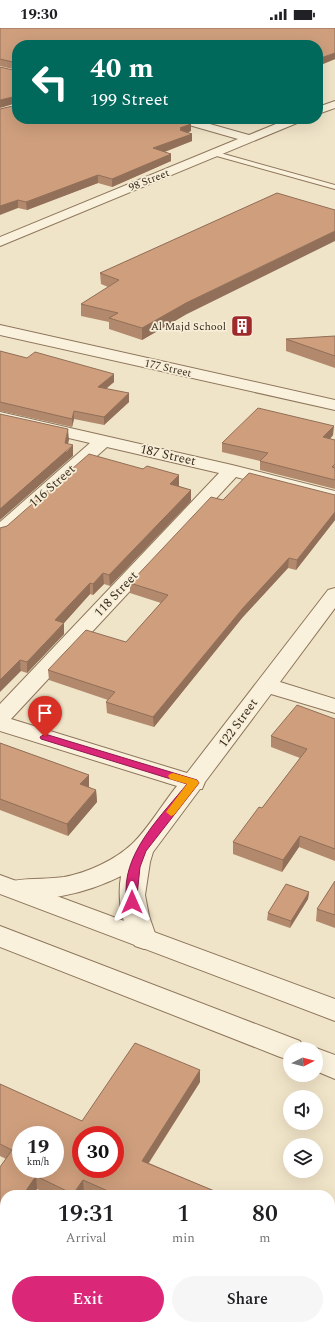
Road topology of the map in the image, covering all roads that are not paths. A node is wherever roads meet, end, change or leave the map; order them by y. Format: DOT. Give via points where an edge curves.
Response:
graph roads {
  1 [pos="334,105"];
  2 [pos="323,109"];
  3 [pos="197,124"];
  4 [pos="286,124"];
  5 [pos="251,139"];
  6 [pos="216,153"];
  7 [pos="335,187"];
  8 [pos="0,242"];
  9 [pos="0,330"];
  10 [pos="335,406"];
  11 [pos="0,417"];
  12 [pos="104,440"];
  13 [pos="232,470"];
  14 [pos="335,497"];
  15 [pos="0,532"];
  16 [pos="335,594"];
  17 [pos="266,685"];
  18 [pos="335,706"];
  19 [pos="0,717"];
  20 [pos="0,723"];
  21 [pos="194,783"];
  22 [pos="141,850"];
  23 [pos="6,887"];
  24 [pos="0,936"];
  25 [pos="144,939"];
  26 [pos="335,1010"];
  27 [pos="283,1046"];
  28 [pos="323,1063"];
  29 [pos="335,1067"];
  1 -- 2 [label="street"];
  3 -- 5 [label="street"];
  4 -- 5 [label="street, 98 Street"];
  5 -- 6 [label="street, 98 Street"];
  6 -- 7 [label="lane"];
  6 -- 8 [label="street, 98 Street"];
  9 -- 10 [label="street, 177 Street"];
  11 -- 12 [label="street, 187 Street"];
  12 -- 13 [label="street, 187 Street"];
  12 -- 15 [label="street, 116 Street"];
  13 -- 14 [label="street, 187 Street"];
  13 -- 19 [label="street, 118 Street"];
  16 -- 17 [label="street, 122 Street"];
  17 -- 18 [label="street"];
  17 -- 21 [label="street, 122 Street"];
  20 -- 21 [label="street"];
  21 -- 22 [label="street, 122 Street"];
  22 -- 23 [label="street, 122 Street" via="106,874 84,882 61,888 37,890"];
  22 -- 25 [label="street, 122 Street" via="134,867 132,902"];
  23 -- 25 [label="street"];
  24 -- 27 [label="street"];
  25 -- 26 [label="street"];
  28 -- 29 [label="street"];
}
